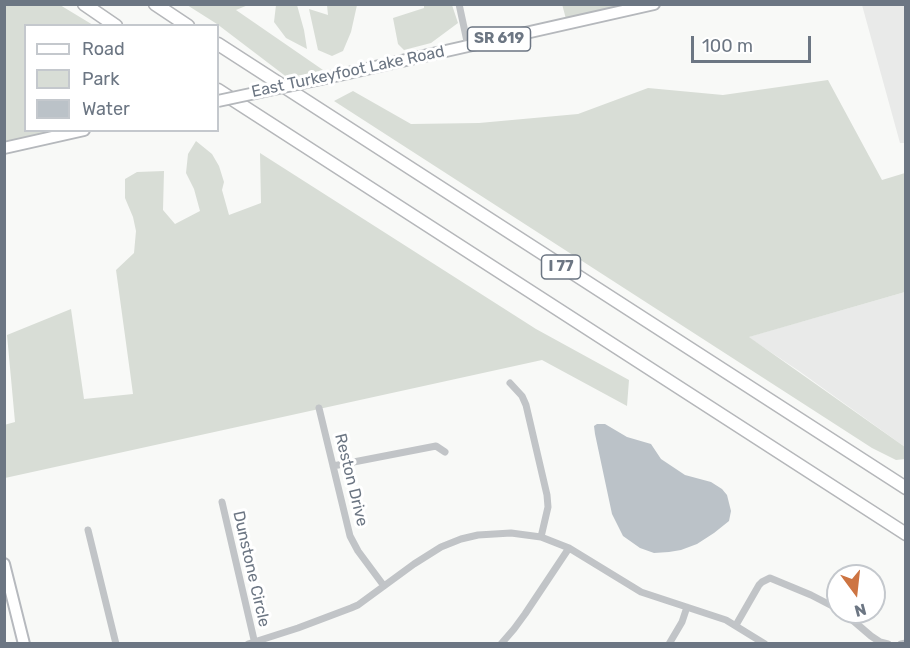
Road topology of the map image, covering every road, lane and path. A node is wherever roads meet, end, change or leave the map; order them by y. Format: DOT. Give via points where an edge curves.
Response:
graph roads {
  1 [pos="84,4"];
  2 [pos="155,4"];
  3 [pos="459,4"];
  4 [pos="654,4"];
  5 [pos="113,24"];
  6 [pos="185,24"];
  7 [pos="219,45"];
  8 [pos="468,46"];
  9 [pos="219,91"];
  10 [pos="219,101"];
  11 [pos="75,132"];
  12 [pos="4,148"];
  13 [pos="510,383"];
  14 [pos="319,408"];
  15 [pos="445,452"];
  16 [pos="333,466"];
  17 [pos="906,488"];
  18 [pos="222,502"];
  19 [pos="88,530"];
  20 [pos="906,534"];
  21 [pos="541,537"];
  22 [pos="569,548"];
  23 [pos="4,564"];
  24 [pos="384,586"];
  25 [pos="826,603"];
  26 [pos="687,607"];
  27 [pos="857,624"];
  28 [pos="736,625"];
  29 [pos="252,643"];
  30 [pos="906,643"];
  31 [pos="24,644"];
  32 [pos="116,644"];
  33 [pos="501,644"];
  34 [pos="669,644"];
  35 [pos="765,644"];
  36 [pos="888,644"];
  37 [pos="901,644"];
  1 -- 5 [label="highway"];
  2 -- 6 [label="highway"];
  3 -- 8 [label="street"];
  4 -- 8 [label="main road, East Turkeyfoot Lake Road / SR 619"];
  7 -- 17 [label="highway, I 77"];
  8 -- 10 [label="main road, East Turkeyfoot Lake Road / SR 619, bridge"];
  9 -- 20 [label="highway, I 77"];
  11 -- 12 [label="main road"];
  13 -- 21 [label="street" via="526,405 547,495"];
  14 -- 16 [label="street, Reston Drive"];
  15 -- 16 [label="street" via="436,446"];
  16 -- 24 [label="street, Reston Drive" via="350,536"];
  18 -- 29 [label="street, Dunstone Circle"];
  19 -- 32 [label="street"];
  21 -- 22 [label="street"];
  21 -- 24 [label="street" via="511,533 461,539 432,552"];
  22 -- 26 [label="street" via="642,592"];
  22 -- 33 [label="street"];
  23 -- 31 [label="main road"];
  24 -- 29 [label="street" via="351,608"];
  25 -- 28 [label="street" via="770,578 759,585"];
  26 -- 28 [label="street"];
  26 -- 34 [label="street"];
  27 -- 36 [label="street"];
  28 -- 35 [label="street"];
  30 -- 37 [label="street"];
}
